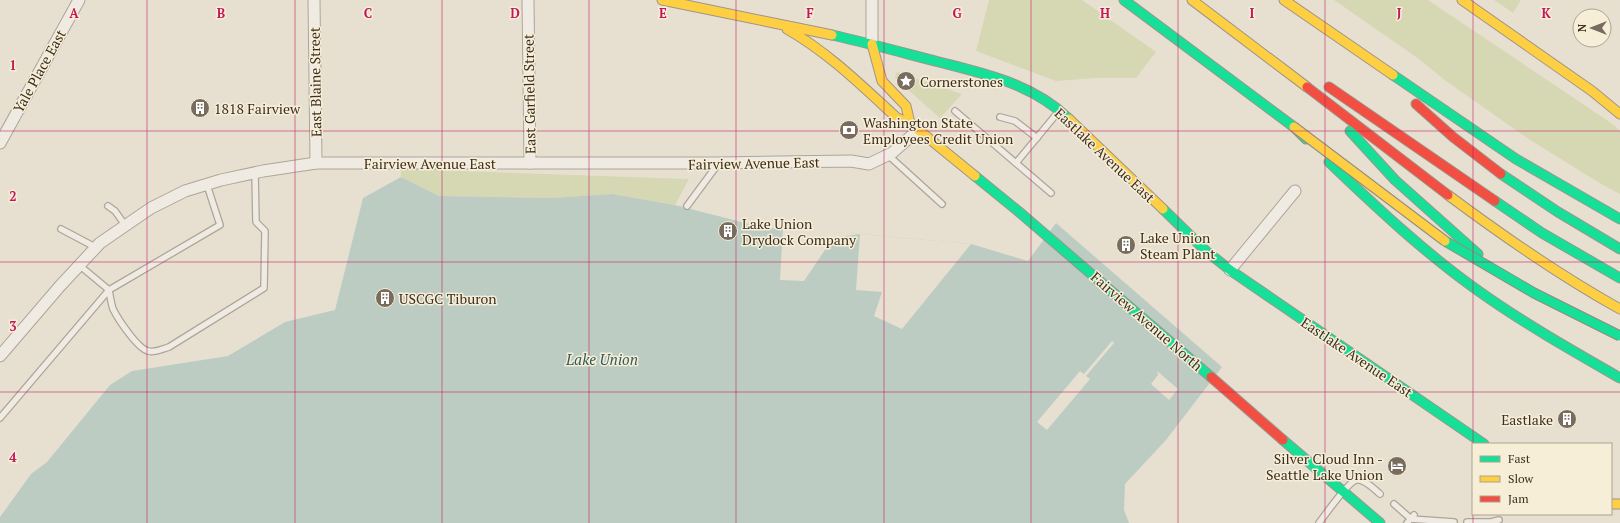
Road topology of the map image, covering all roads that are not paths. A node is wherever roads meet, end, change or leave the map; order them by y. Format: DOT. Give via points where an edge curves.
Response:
graph roads {
  1 [pos="79,0"];
  2 [pos="314,0"];
  3 [pos="528,0"];
  4 [pos="662,0"];
  5 [pos="872,0"];
  6 [pos="1124,0"];
  7 [pos="1192,0"];
  8 [pos="1201,0"];
  9 [pos="1284,0"];
  10 [pos="1462,0"];
  11 [pos="775,23"];
  12 [pos="1264,43"];
  13 [pos="872,44"];
  14 [pos="1353,48"];
  15 [pos="1322,82"];
  16 [pos="1309,88"];
  17 [pos="956,111"];
  18 [pos="1060,111"];
  19 [pos="1620,114"];
  20 [pos="1000,117"];
  21 [pos="914,127"];
  22 [pos="1294,127"];
  23 [pos="1037,138"];
  24 [pos="0,143"];
  25 [pos="888,155"];
  26 [pos="316,163"];
  27 [pos="530,163"];
  28 [pos="718,163"];
  29 [pos="1016,163"];
  30 [pos="255,172"];
  31 [pos="207,185"];
  32 [pos="1295,191"];
  33 [pos="1051,193"];
  34 [pos="942,204"];
  35 [pos="108,206"];
  36 [pos="687,206"];
  37 [pos="1620,219"];
  38 [pos="125,225"];
  39 [pos="61,229"];
  40 [pos="96,247"];
  41 [pos="1620,249"];
  42 [pos="79,265"];
  43 [pos="1230,270"];
  44 [pos="1620,278"];
  45 [pos="109,290"];
  46 [pos="1620,309"];
  47 [pos="1620,336"];
  48 [pos="1614,344"];
  49 [pos="0,356"];
  50 [pos="1620,378"];
  51 [pos="0,418"];
  52 [pos="1483,443"];
  53 [pos="1343,491"];
  54 [pos="1380,494"];
  55 [pos="1394,504"];
  56 [pos="1411,519"];
  57 [pos="1499,520"];
  58 [pos="1454,522"];
  59 [pos="1468,522"];
  60 [pos="1318,523"];
  61 [pos="1380,523"];
  1 -- 24 [label="street, Yale Place East"];
  2 -- 26 [label="street, East Blaine Street"];
  3 -- 27 [label="street, East Garfield Street"];
  4 -- 11 [label="main road, Eastlake Avenue East"];
  5 -- 13 [label="street"];
  6 -- 22 [label="main road"];
  7 -- 16 [label="main road"];
  8 -- 12 [label="main road"];
  9 -- 14 [label="main road"];
  10 -- 19 [label="main road" via="1592,91"];
  11 -- 13 [label="main road, Eastlake Avenue East"];
  11 -- 21 [label="main road, Fairview Avenue North" via="807,40 830,57 897,118"];
  13 -- 18 [label="main road, Eastlake Avenue East" via="1024,88 1041,96"];
  13 -- 21 [label="main road" via="882,81 906,106"];
  14 -- 37 [label="main road" via="1516,159"];
  14 -- 41 [label="main road" via="1459,141 1522,189"];
  15 -- 44 [label="main road" via="1542,233"];
  16 -- 46 [label="main road" via="1505,238 1569,280"];
  16 -- 48 [label="main road" via="1395,180 1472,250"];
  17 -- 29 [label="lane"];
  18 -- 23 [label="lane"];
  18 -- 43 [label="main road, Eastlake Avenue East" via="1206,251"];
  20 -- 23 [label="lane" via="1015,121"];
  21 -- 25 [label="street, Fairview Avenue East"];
  21 -- 53 [label="main road, Fairview Avenue North" via="1018,211"];
  22 -- 47 [label="main road, bridge" via="1468,255 1545,300"];
  22 -- 50 [label="main road, bridge" via="1384,215 1435,259 1489,298"];
  23 -- 29 [label="lane"];
  25 -- 28 [label="street, Fairview Avenue East" via="870,164"];
  25 -- 34 [label="lane"];
  26 -- 27 [label="street, Fairview Avenue East"];
  26 -- 30 [label="street, Fairview Avenue East"];
  27 -- 28 [label="street, Fairview Avenue East"];
  28 -- 36 [label="lane"];
  29 -- 33 [label="lane"];
  30 -- 31 [label="street, Fairview Avenue East"];
  30 -- 45 [label="lane" via="256,222 265,230 264,288 169,347 155,351 142,349 120,321 113,308"];
  31 -- 38 [label="street, Fairview Avenue East" via="185,191"];
  31 -- 45 [label="lane" via="220,225"];
  32 -- 43 [label="street"];
  35 -- 38 [label="lane"];
  38 -- 40 [label="street, Fairview Avenue East"];
  39 -- 40 [label="lane"];
  40 -- 42 [label="street, Fairview Avenue East"];
  42 -- 45 [label="lane"];
  42 -- 49 [label="street, Fairview Avenue East"];
  43 -- 52 [label="main road, Eastlake Avenue East"];
  45 -- 51 [label="lane"];
  53 -- 54 [label="lane" via="1356,480 1362,481"];
  53 -- 60 [label="lane"];
  53 -- 61 [label="main road, Fairview Avenue North"];
  55 -- 56 [label="lane"];
  56 -- 58 [label="lane"];
  57 -- 59 [label="lane"];
}
